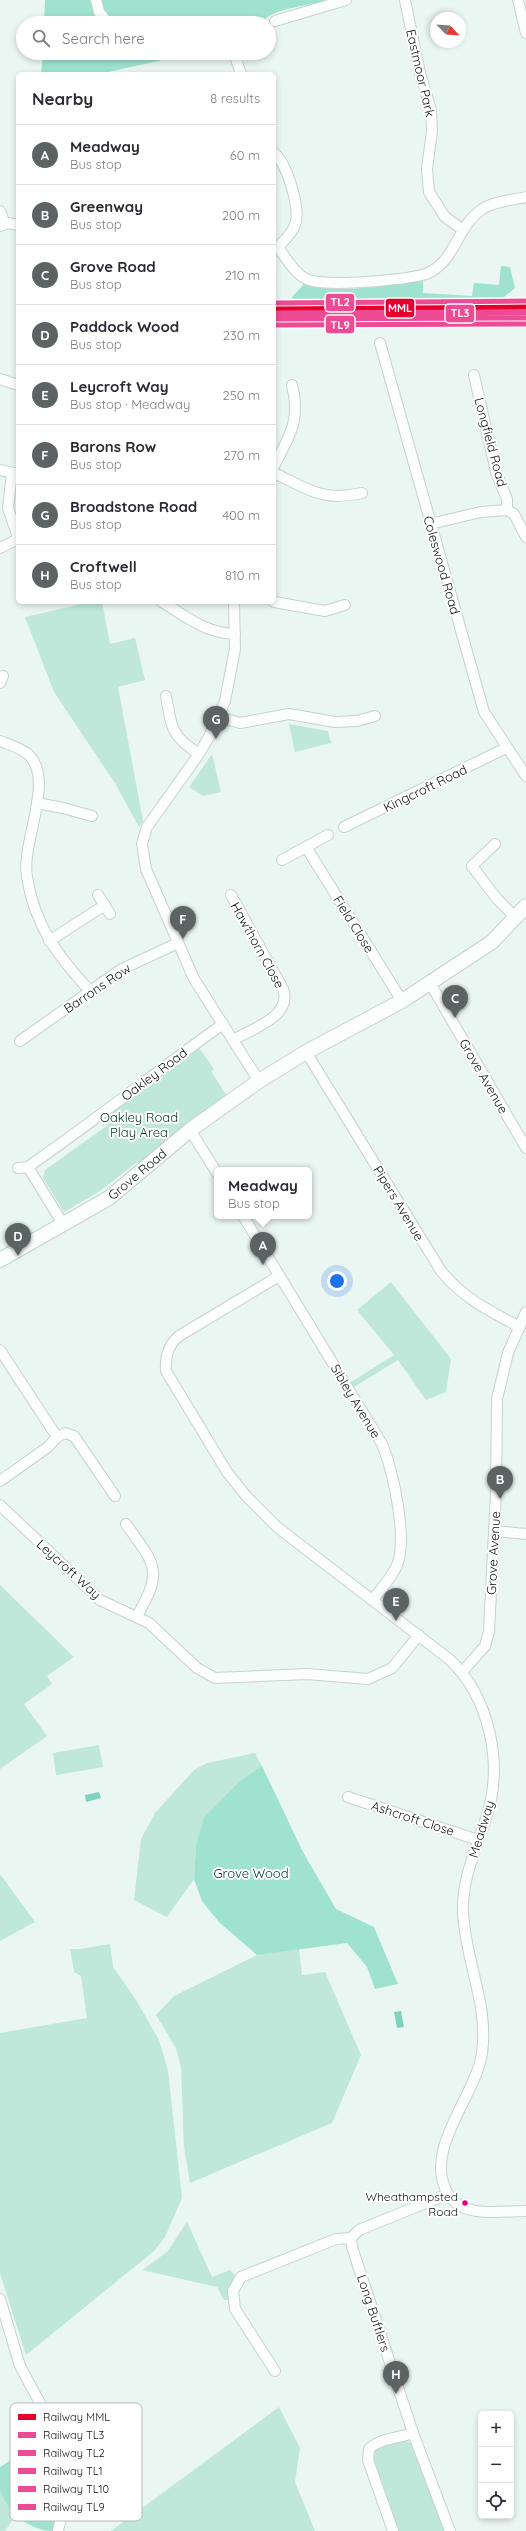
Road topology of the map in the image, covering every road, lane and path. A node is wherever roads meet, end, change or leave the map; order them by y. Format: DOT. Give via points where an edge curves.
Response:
graph roads {
  1 [pos="96,0"];
  2 [pos="346,0"];
  3 [pos="405,0"];
  4 [pos="518,0"];
  5 [pos="102,16"];
  6 [pos="276,21"];
  7 [pos="526,33"];
  8 [pos="236,60"];
  9 [pos="240,72"];
  10 [pos="276,155"];
  11 [pos="526,197"];
  12 [pos="0,211"];
  13 [pos="2,225"];
  14 [pos="16,225"];
  15 [pos="462,229"];
  16 [pos="276,245"];
  17 [pos="380,343"];
  18 [pos="474,375"];
  19 [pos="0,379"];
  20 [pos="16,384"];
  21 [pos="292,386"];
  22 [pos="276,462"];
  23 [pos="0,470"];
  24 [pos="15,473"];
  25 [pos="276,474"];
  26 [pos="362,494"];
  27 [pos="507,510"];
  28 [pos="430,524"];
  29 [pos="16,532"];
  30 [pos="526,537"];
  31 [pos="16,539"];
  32 [pos="0,548"];
  33 [pos="276,602"];
  34 [pos="165,604"];
  35 [pos="234,604"];
  36 [pos="345,605"];
  37 [pos="235,634"];
  38 [pos="166,696"];
  39 [pos="375,716"];
  40 [pos="219,717"];
  41 [pos="0,741"];
  42 [pos="506,748"];
  43 [pos="199,754"];
  44 [pos="526,776"];
  45 [pos="37,804"];
  46 [pos="92,816"];
  47 [pos="344,826"];
  48 [pos="328,835"];
  49 [pos="495,844"];
  50 [pos="306,847"];
  51 [pos="282,860"];
  52 [pos="98,895"];
  53 [pos="231,895"];
  54 [pos="104,905"];
  55 [pos="526,906"];
  56 [pos="110,914"];
  57 [pos="516,918"];
  58 [pos="49,940"];
  59 [pos="178,943"];
  60 [pos="430,983"];
  61 [pos="90,991"];
  62 [pos="402,1001"];
  63 [pos="223,1024"];
  64 [pos="20,1040"];
  65 [pos="233,1040"];
  66 [pos="306,1052"];
  67 [pos="259,1081"];
  68 [pos="190,1130"];
  69 [pos="526,1148"];
  70 [pos="28,1167"];
  71 [pos="18,1168"];
  72 [pos="214,1168"];
  73 [pos="245,1219"];
  74 [pos="63,1224"];
  75 [pos="0,1260"];
  76 [pos="279,1276"];
  77 [pos="526,1312"];
  78 [pos="520,1327"];
  79 [pos="0,1350"];
  80 [pos="57,1437"];
  81 [pos="0,1481"];
  82 [pos="115,1496"];
  83 [pos="0,1505"];
  84 [pos="126,1524"];
  85 [pos="494,1531"];
  86 [pos="526,1534"];
  87 [pos="372,1600"];
  88 [pos="137,1616"];
  89 [pos="419,1635"];
  90 [pos="463,1671"];
  91 [pos="348,1797"];
  92 [pos="478,1840"];
  93 [pos="448,2194"];
  94 [pos="526,2211"];
  95 [pos="351,2238"];
  96 [pos="0,2299"];
  97 [pos="275,2371"];
  98 [pos="40,2403"];
  99 [pos="413,2433"];
  100 [pos="60,2521"];
  101 [pos="58,2531"];
  102 [pos="393,2531"];
  103 [pos="450,2531"];
  1 -- 5 [label="street"];
  2 -- 6 [label="street"];
  3 -- 15 [label="street, Eastmoor Park" via="420,73 432,110 427,169 429,192 445,217"];
  4 -- 7 [label="street"];
  8 -- 9 [label="street"];
  10 -- 16 [label="street" via="285,165 296,210 295,226"];
  11 -- 15 [label="street" via="485,208"];
  12 -- 13 [label="street"];
  13 -- 14 [label="street"];
  15 -- 16 [label="street" via="444,262 434,270 416,277 326,284 308,280 291,265"];
  17 -- 28 [label="street, Coleswood Road"];
  18 -- 27 [label="street, Longfield Road" via="496,472 507,499"];
  19 -- 20 [label="street"];
  21 -- 22 [label="street" via="296,403 295,421"];
  23 -- 24 [label="street"];
  24 -- 29 [label="street" via="8,508"];
  25 -- 26 [label="street" via="322,496 343,497"];
  27 -- 28 [label="street" via="481,512"];
  27 -- 30 [label="street" via="514,514"];
  28 -- 42 [label="street, Coleswood Road" via="484,712"];
  31 -- 32 [label="street"];
  33 -- 36 [label="street" via="325,611"];
  34 -- 37 [label="street" via="207,630"];
  35 -- 37 [label="street"];
  37 -- 40 [label="street" via="232,673"];
  38 -- 43 [label="street" via="172,728 182,743"];
  39 -- 40 [label="street" via="357,721 335,722 289,714 246,723"];
  40 -- 43 [label="street"];
  41 -- 45 [label="street" via="22,750 33,761 38,778"];
  42 -- 44 [label="street, Coleswood Road"];
  42 -- 47 [label="street, Kingcroft Road"];
  43 -- 59 [label="street" via="152,820 142,844 146,870"];
  45 -- 46 [label="street"];
  45 -- 58 [label="street" via="28,839 26,867 31,892"];
  48 -- 50 [label="street"];
  49 -- 57 [label="street" via="472,866 497,900"];
  50 -- 51 [label="street"];
  50 -- 62 [label="street, Field Close"];
  52 -- 54 [label="street"];
  53 -- 65 [label="street, Hawthorn Close" via="283,989 286,1000 279,1014"];
  54 -- 56 [label="street"];
  54 -- 58 [label="street"];
  55 -- 57 [label="street, Grove Road"];
  57 -- 60 [label="street, Grove Road" via="492,942"];
  58 -- 61 [label="street" via="59,956"];
  59 -- 61 [label="street, Barrons Row" via="120,970"];
  59 -- 63 [label="street" via="194,979"];
  60 -- 62 [label="street, Grove Road"];
  60 -- 69 [label="street, Grove Avenue"];
  61 -- 64 [label="street, Barrons Row"];
  62 -- 66 [label="street, Grove Road"];
  63 -- 65 [label="street"];
  63 -- 70 [label="street, Oakley Road" via="165,1065 86,1127"];
  65 -- 67 [label="street"];
  66 -- 67 [label="street, Grove Road"];
  66 -- 78 [label="street, Pipers Avenue" via="441,1271 452,1285 476,1304"];
  67 -- 68 [label="street, Grove Road"];
  68 -- 72 [label="street"];
  68 -- 74 [label="street, Grove Road" via="109,1198"];
  70 -- 71 [label="street, Oakley Road"];
  70 -- 74 [label="street"];
  73 -- 76 [label="street, Sibley Avenue"];
  74 -- 75 [label="street, Grove Road"];
  76 -- 87 [label="street, Sibley Avenue" via="382,1444 392,1471 401,1545 400,1557 394,1572"];
  76 -- 87 [label="street, Meadway" via="179,1336 171,1344 166,1356 166,1371 227,1472 247,1498 277,1527"];
  77 -- 78 [label="street, Grove Avenue"];
  78 -- 85 [label="street, Grove Avenue" via="508,1353 497,1399"];
  79 -- 80 [label="street"];
  80 -- 81 [label="street" via="48,1447"];
  80 -- 82 [label="street" via="65,1433 74,1436"];
  83 -- 88 [label="street, Leycroft Way" via="100,1600"];
  84 -- 88 [label="street" via="149,1557 154,1570 152,1587"];
  85 -- 86 [label="street"];
  85 -- 90 [label="street, Grove Avenue" via="488,1639"];
  87 -- 89 [label="street, Meadway"];
  88 -- 89 [label="street, Leycroft Way" via="149,1623 197,1668 215,1678 307,1674 368,1678 392,1668"];
  89 -- 90 [label="street, Meadway"];
  90 -- 92 [label="street, Meadway" via="481,1704 488,1725 493,1756 487,1817"];
  91 -- 92 [label="street, Ashcroft Close"];
  92 -- 93 [label="street, Meadway" via="467,1873 463,1913 482,2015 482,2054 471,2088 446,2142 441,2174"];
  93 -- 94 [label="street, Meadway" via="461,2207 472,2211"];
  93 -- 95 [label="street" via="360,2230"];
  95 -- 97 [label="street" via="336,2239 247,2274 235,2286 232,2295 235,2309"];
  95 -- 99 [label="street, Long Buftlers"];
  96 -- 98 [label="street" via="20,2366"];
  99 -- 102 [label="street" via="376,2442 369,2449 368,2460"];
  99 -- 103 [label="street, Long Buftlers"];
  100 -- 101 [label="street"];
}
